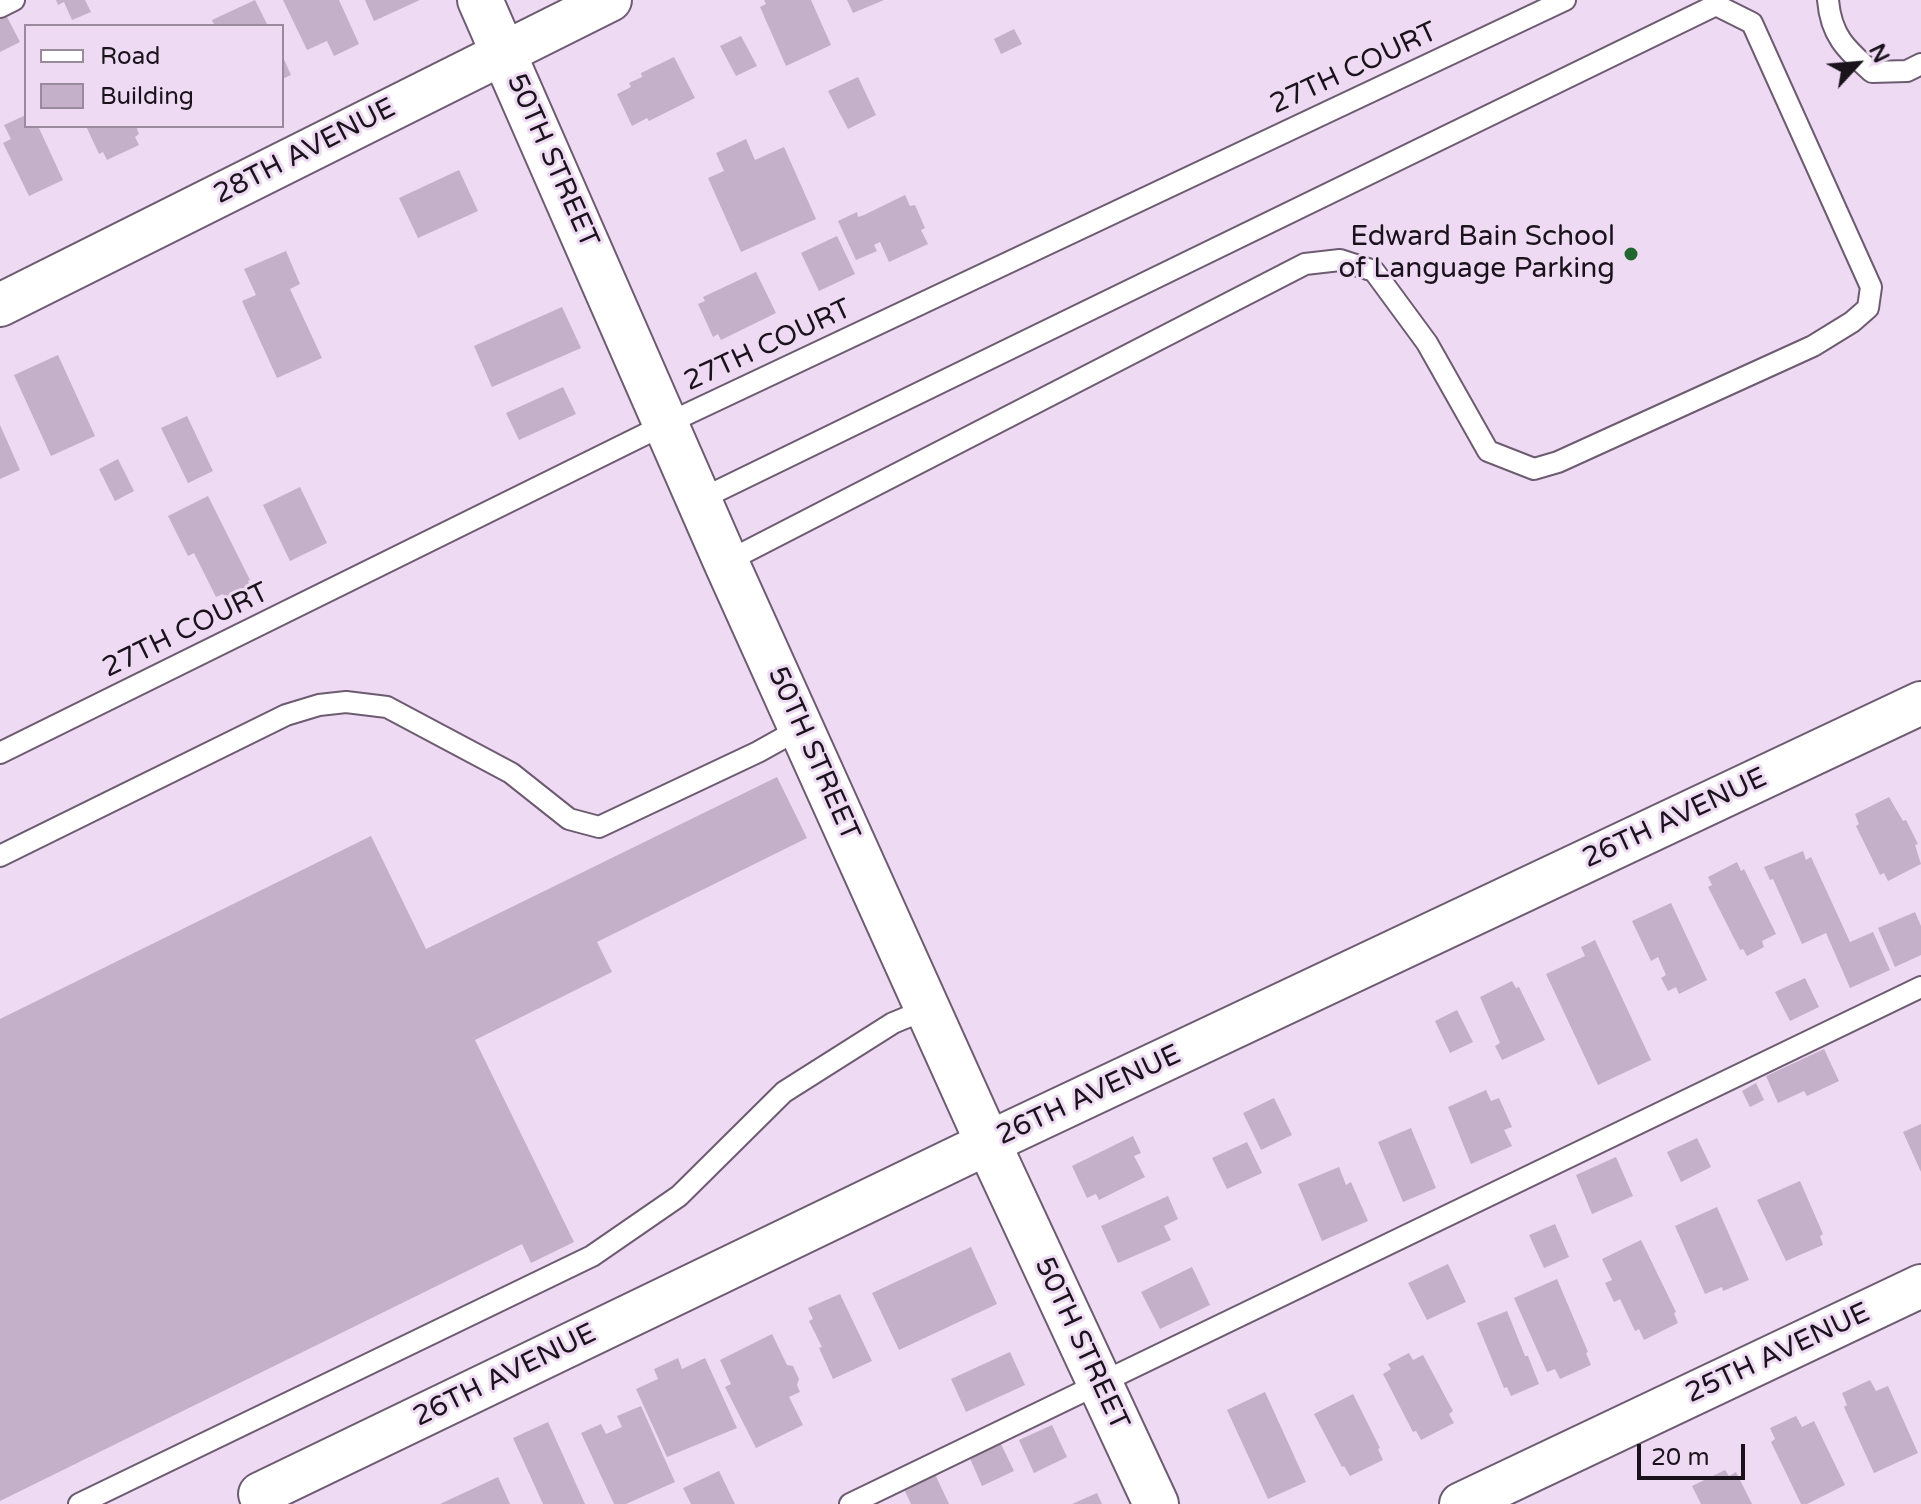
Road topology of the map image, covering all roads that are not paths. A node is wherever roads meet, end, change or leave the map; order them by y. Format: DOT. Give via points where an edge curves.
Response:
graph roads {
  1 [pos="14,0"];
  2 [pos="480,0"];
  3 [pos="610,0"];
  4 [pos="1565,0"];
  5 [pos="1828,0"];
  6 [pos="0,7"];
  7 [pos="504,52"];
  8 [pos="1921,64"];
  9 [pos="0,305"];
  10 [pos="666,424"];
  11 [pos="699,500"];
  12 [pos="726,562"];
  13 [pos="1921,703"];
  14 [pos="801,728"];
  15 [pos="0,753"];
  16 [pos="0,856"];
  17 [pos="1921,987"];
  18 [pos="927,1009"];
  19 [pos="988,1143"];
  20 [pos="1921,1286"];
  21 [pos="1100,1384"];
  22 [pos="262,1499"];
  23 [pos="79,1504"];
  24 [pos="850,1504"];
  25 [pos="1156,1504"];
  26 [pos="1461,1504"];
  1 -- 6 [label="lane"];
  2 -- 7 [label="street, 50TH STREET"];
  3 -- 7 [label="street, 28TH AVENUE"];
  4 -- 10 [label="lane, 27TH COURT"];
  5 -- 8 [label="lane" via="1829,19 1842,45 1872,72 1907,71"];
  7 -- 9 [label="street, 28TH AVENUE"];
  7 -- 10 [label="street, 50TH STREET"];
  10 -- 11 [label="street, 50TH STREET"];
  10 -- 15 [label="lane, 27TH COURT"];
  11 -- 12 [label="street, 50TH STREET"];
  11 -- 12 [label="lane" via="1716,5 1752,23 1871,287 1868,308 1813,346 1534,469 1488,451 1427,343 1374,271 1340,260 1305,264"];
  12 -- 14 [label="street, 50TH STREET"];
  13 -- 19 [label="street, 26TH AVENUE"];
  14 -- 16 [label="lane" via="599,827 569,819 511,773 387,707 319,705 286,715"];
  14 -- 18 [label="street, 50TH STREET"];
  17 -- 21 [label="lane"];
  18 -- 19 [label="street, 50TH STREET"];
  18 -- 23 [label="lane" via="893,1023 784,1092 679,1196 592,1256"];
  19 -- 21 [label="street, 50TH STREET"];
  19 -- 22 [label="street, 26TH AVENUE"];
  20 -- 26 [label="street, 25TH AVENUE"];
  21 -- 24 [label="lane"];
  21 -- 25 [label="street, 50TH STREET"];
}
